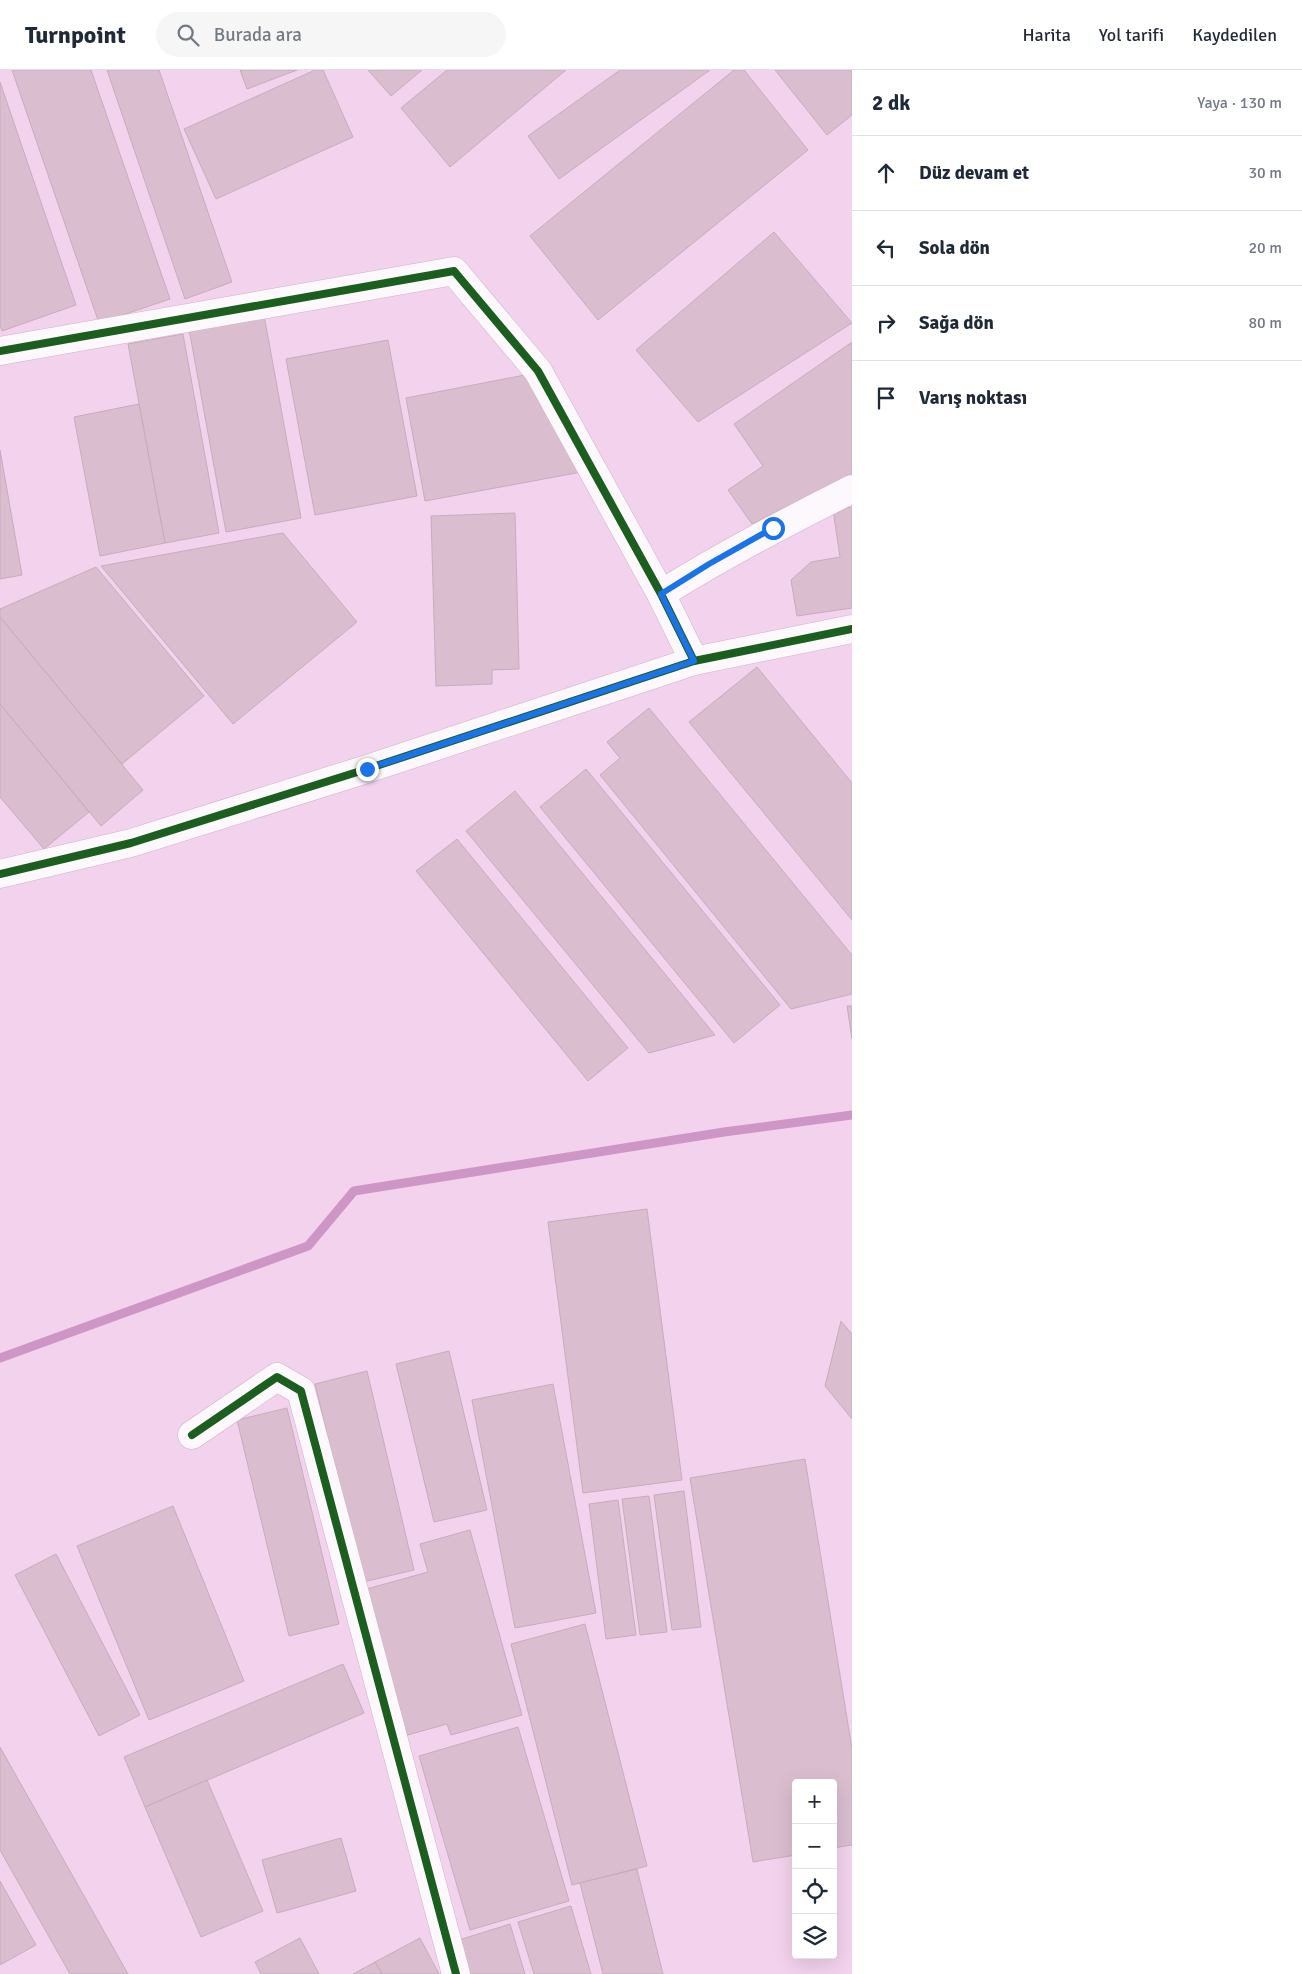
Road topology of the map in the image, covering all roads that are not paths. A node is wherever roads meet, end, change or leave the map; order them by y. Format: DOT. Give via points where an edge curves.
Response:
graph roads {
  1 [pos="0,351"];
  2 [pos="852,489"];
  3 [pos="661,594"];
  4 [pos="852,629"];
  5 [pos="694,661"];
  6 [pos="0,874"];
  7 [pos="192,1436"];
  8 [pos="456,1974"];
  1 -- 3 [label="street" via="454,271 538,371"];
  2 -- 3 [label="street" via="765,533"];
  3 -- 5 [label="street"];
  4 -- 5 [label="street"];
  5 -- 6 [label="street" via="141,840"];
  7 -- 8 [label="street" via="277,1377 301,1391"];
}
